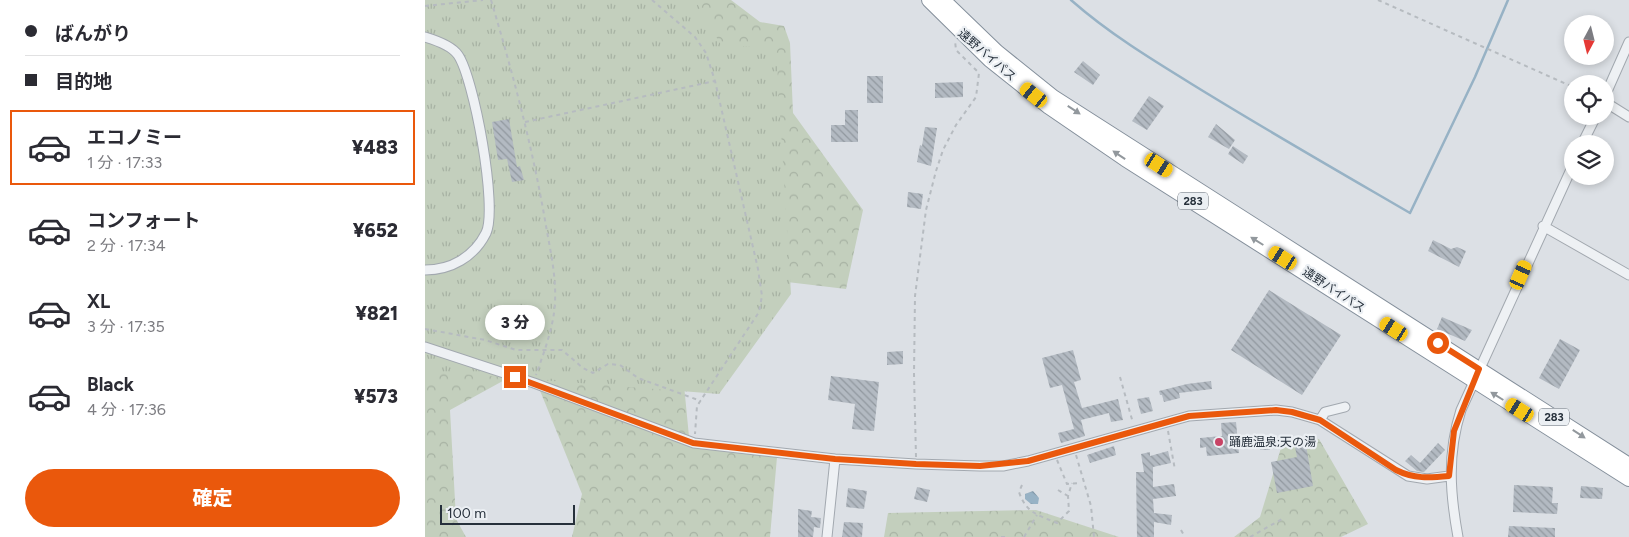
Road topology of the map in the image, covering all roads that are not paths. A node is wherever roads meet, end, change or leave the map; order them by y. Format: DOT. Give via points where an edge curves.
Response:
graph roads {
  1 [pos="929,0"];
  2 [pos="943,0"];
  3 [pos="425,37"];
  4 [pos="1629,42"];
  5 [pos="1614,76"];
  6 [pos="1614,108"];
  7 [pos="1629,117"];
  8 [pos="1564,183"];
  9 [pos="1187,190"];
  10 [pos="1543,226"];
  11 [pos="425,270"];
  12 [pos="1629,275"];
  13 [pos="425,347"];
  14 [pos="1477,375"];
  15 [pos="1345,407"];
  16 [pos="1320,420"];
  17 [pos="835,459"];
  18 [pos="1629,466"];
  19 [pos="1449,476"];
  20 [pos="1629,479"];
  21 [pos="827,537"];
  22 [pos="1458,537"];
  9 -- 1 [label="highway, 遠野バイパス / 283, one-way" via="1049,107 990,60"];
  2 -- 9 [label="highway, 遠野バイパス / 283, one-way" via="997,52 1053,97"];
  3 -- 11 [label="street" via="436,40 457,54 471,84 490,194 487,232 464,260 441,270"];
  4 -- 5 [label="street"];
  6 -- 7 [label="street"];
  8 -- 10 [label="street"];
  9 -- 14 [label="highway, 遠野バイパス / 283"];
  10 -- 12 [label="street"];
  10 -- 14 [label="street"];
  13 -- 17 [label="street" via="534,383 693,443"];
  14 -- 18 [label="highway, 遠野バイパス / 283, one-way"];
  14 -- 19 [label="street" via="1454,431"];
  20 -- 14 [label="highway, 遠野バイパス / 283, one-way"];
  15 -- 16 [label="street" via="1325,412"];
  16 -- 17 [label="street" via="1276,410 1189,416 1003,466"];
  16 -- 19 [label="street" via="1408,476"];
  17 -- 21 [label="street"];
  19 -- 22 [label="street"];
}
